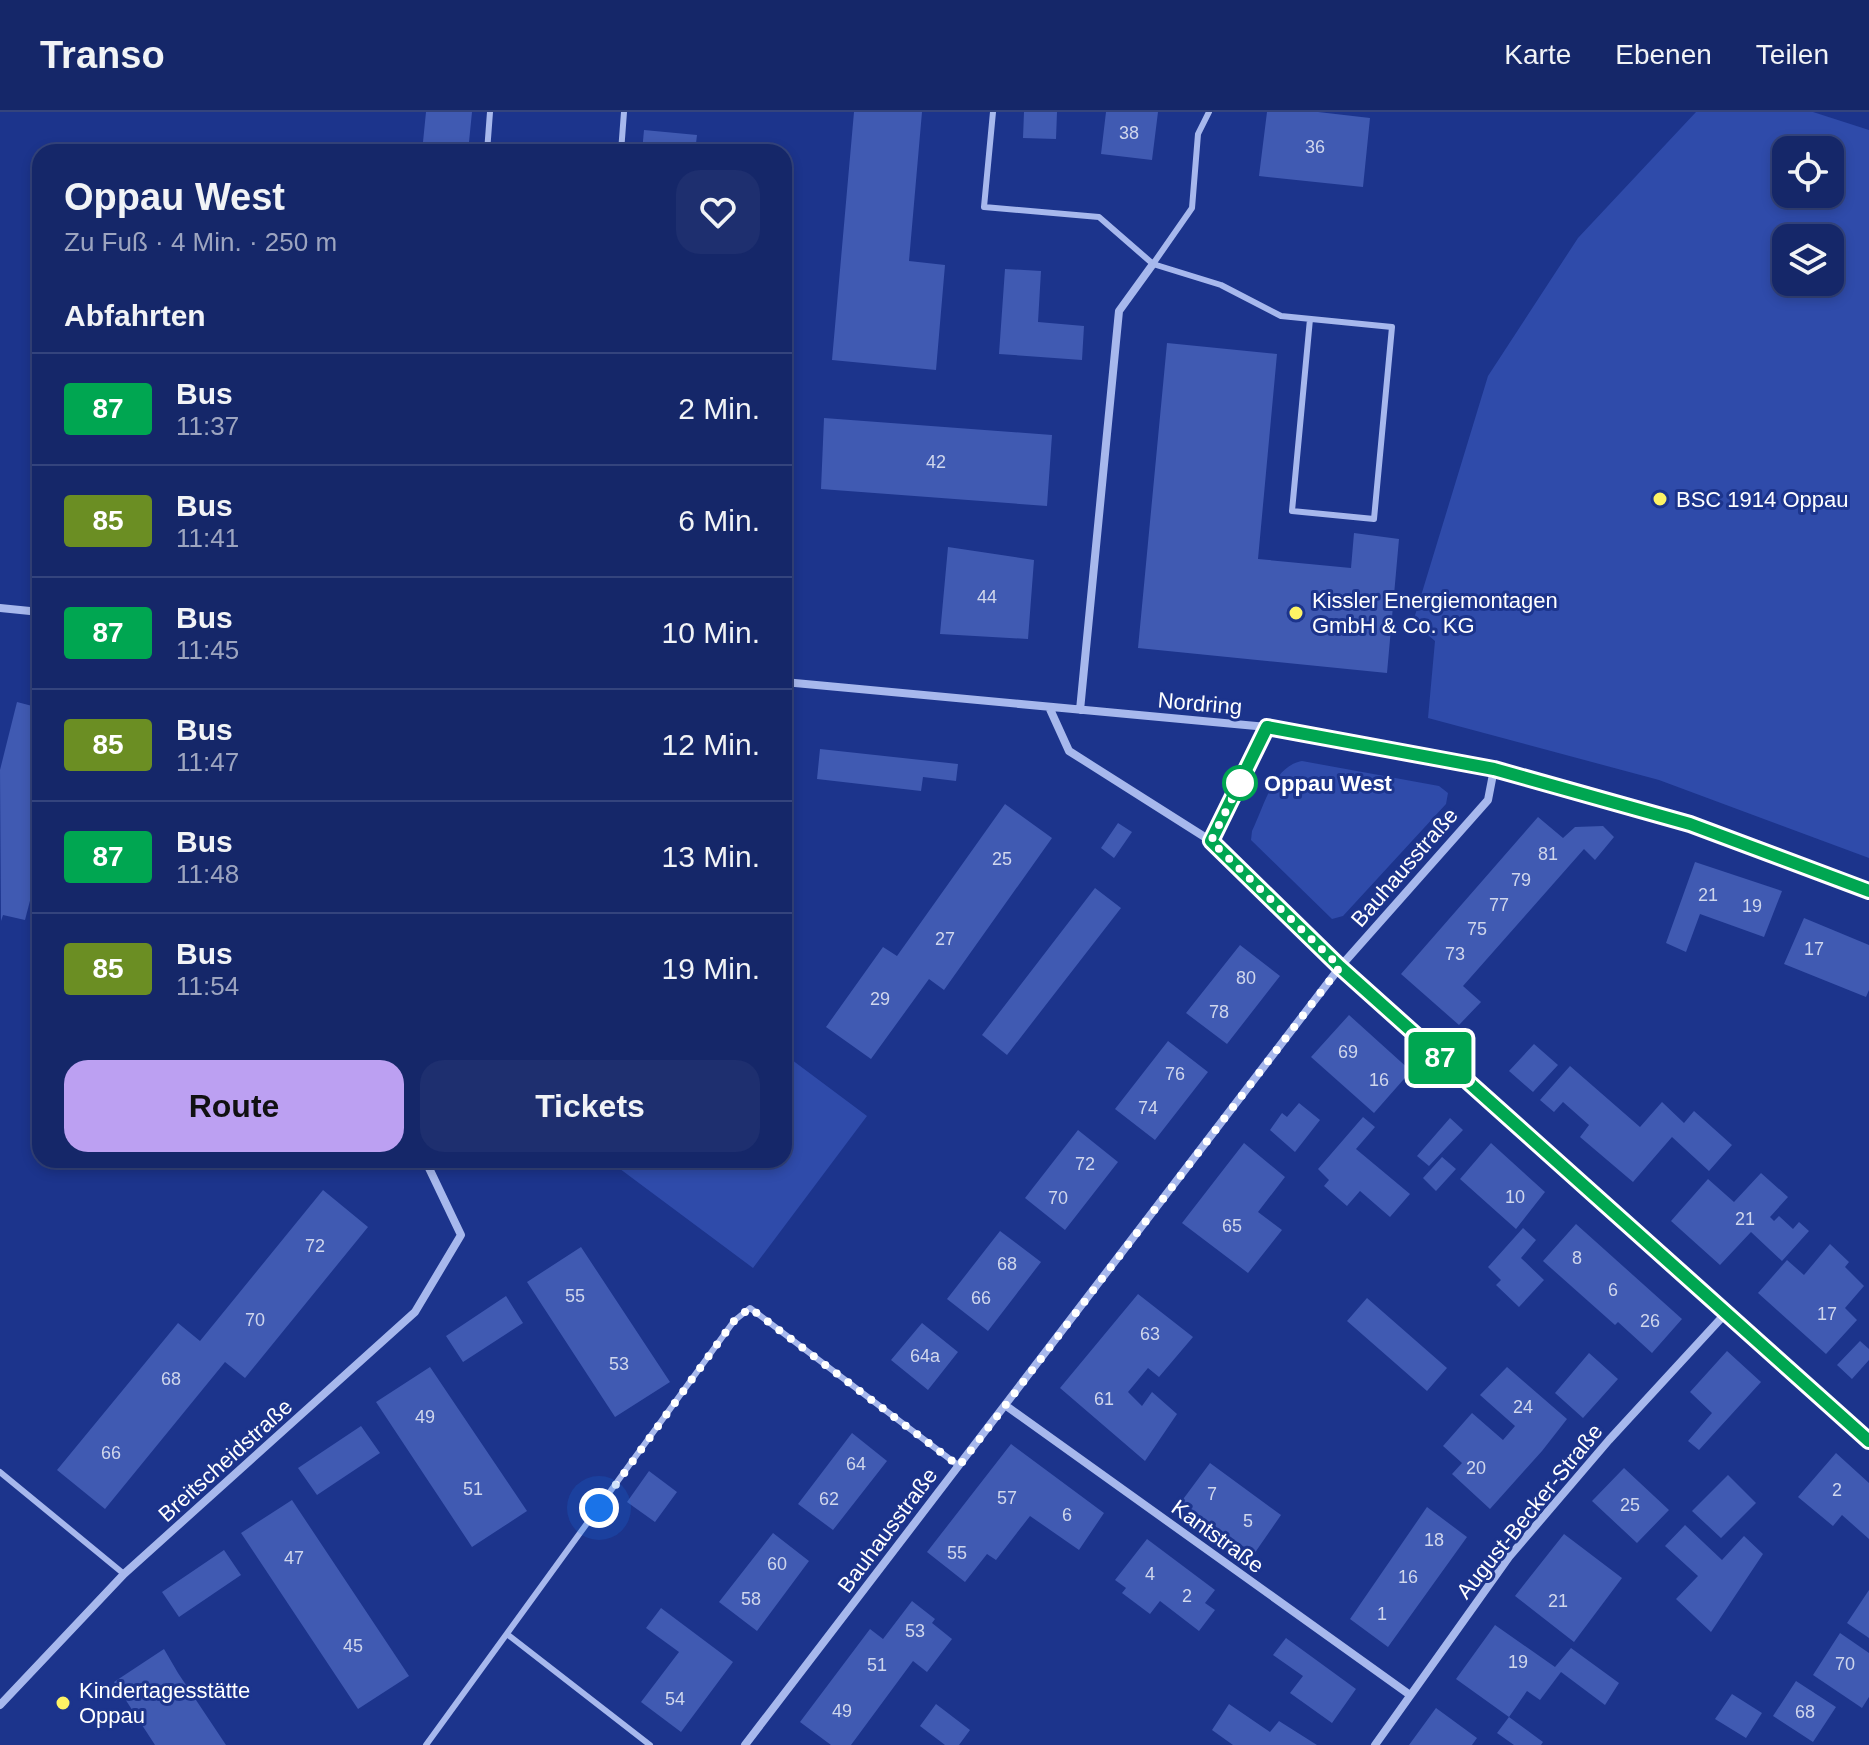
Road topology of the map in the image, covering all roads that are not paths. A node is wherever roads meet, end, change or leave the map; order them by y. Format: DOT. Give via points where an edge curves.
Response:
graph roads {
  1 [pos="490,112"];
  2 [pos="624,112"];
  3 [pos="993,112"];
  4 [pos="1209,112"];
  5 [pos="488,144"];
  6 [pos="622,144"];
  7 [pos="1153,264"];
  8 [pos="1310,319"];
  9 [pos="0,608"];
  10 [pos="32,611"];
  11 [pos="792,683"];
  12 [pos="1049,707"];
  13 [pos="1080,710"];
  14 [pos="1267,727"];
  15 [pos="1494,769"];
  16 [pos="1211,841"];
  17 [pos="1869,891"];
  18 [pos="1340,967"];
  19 [pos="429,1168"];
  20 [pos="1726,1313"];
  21 [pos="1005,1405"];
  22 [pos="1869,1441"];
  23 [pos="959,1466"];
  24 [pos="0,1472"];
  25 [pos="124,1574"];
  26 [pos="507,1634"];
  27 [pos="1410,1695"];
  28 [pos="0,1705"];
  29 [pos="426,1745"];
  30 [pos="650,1745"];
  31 [pos="745,1745"];
  32 [pos="1375,1745"];
  1 -- 5 [label="lane"];
  2 -- 6 [label="lane"];
  3 -- 7 [label="lane" via="984,207 1099,217"];
  4 -- 7 [label="lane" via="1198,134 1192,208"];
  7 -- 8 [label="lane" via="1221,285 1281,316"];
  7 -- 13 [label="street" via="1119,311"];
  8 -- 8 [label="lane" via="1392,327 1374,519 1292,511"];
  9 -- 10 [label="street"];
  11 -- 12 [label="street, Nordring"];
  12 -- 13 [label="street, Nordring"];
  12 -- 16 [label="street" via="1069,751"];
  13 -- 14 [label="street, Nordring"];
  14 -- 15 [label="street, Nordring"];
  14 -- 16 [label="lane"];
  15 -- 17 [label="street, Nordring" via="1690,824"];
  15 -- 18 [label="street, Bauhausstraße" via="1488,800"];
  16 -- 18 [label="street"];
  18 -- 20 [label="street"];
  18 -- 21 [label="street, Bauhausstraße"];
  19 -- 25 [label="street, Breitscheidstraße" via="461,1235 415,1312"];
  20 -- 22 [label="street"];
  20 -- 27 [label="street, August-Becker-Straße" via="1509,1557"];
  21 -- 23 [label="street, Bauhausstraße"];
  21 -- 27 [label="street, Kantstraße"];
  23 -- 26 [label="lane" via="750,1308 734,1321"];
  23 -- 31 [label="street, Bauhausstraße"];
  24 -- 25 [label="lane"];
  25 -- 28 [label="street, Breitscheidstraße"];
  26 -- 29 [label="lane"];
  26 -- 30 [label="lane"];
  27 -- 32 [label="street, August-Becker-Straße"];
}
